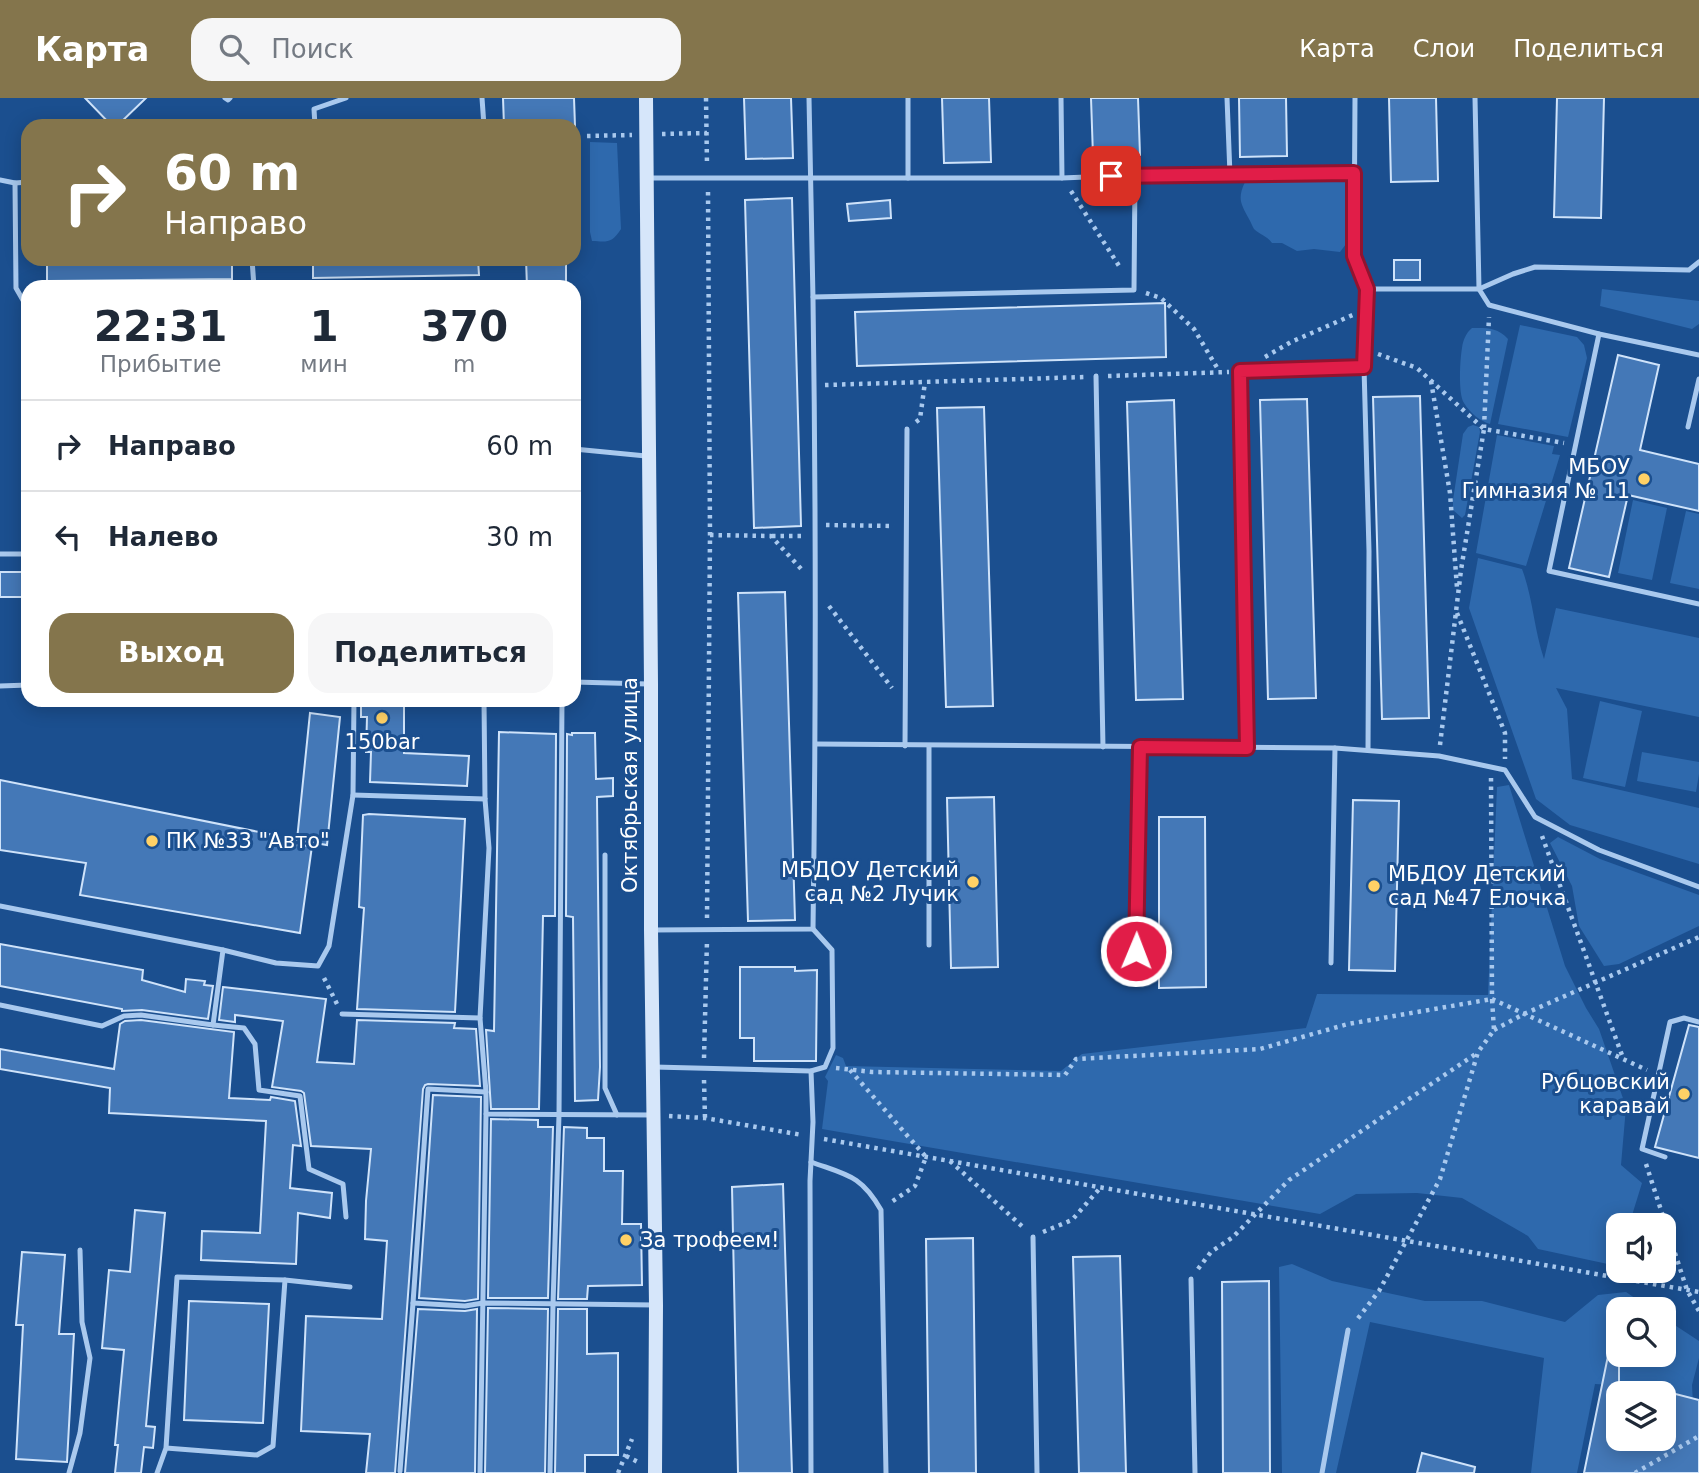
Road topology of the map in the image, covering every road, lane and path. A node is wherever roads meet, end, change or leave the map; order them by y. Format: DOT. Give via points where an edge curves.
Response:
graph roads {
  1 [pos="345,98"];
  2 [pos="482,98"];
  3 [pos="646,98"];
  4 [pos="706,98"];
  5 [pos="810,98"];
  6 [pos="908,98"];
  7 [pos="1061,98"];
  8 [pos="1227,98"];
  9 [pos="1354,98"];
  10 [pos="1475,98"];
  11 [pos="315,119"];
  12 [pos="484,119"];
  13 [pos="1354,173"];
  14 [pos="1135,175"];
  15 [pos="1230,175"];
  16 [pos="908,177"];
  17 [pos="646,178"];
  18 [pos="708,178"];
  19 [pos="1062,178"];
  20 [pos="810,179"];
  21 [pos="0,180"];
  22 [pos="16,183"];
  23 [pos="21,183"];
  24 [pos="1699,262"];
  25 [pos="1367,289"];
  26 [pos="1479,289"];
  27 [pos="1134,290"];
  28 [pos="21,297"];
  29 [pos="813,297"];
  30 [pos="1489,305"];
  31 [pos="1366,310"];
  32 [pos="1599,334"];
  33 [pos="1365,349"];
  34 [pos="1699,355"];
  35 [pos="1364,367"];
  36 [pos="1240,371"];
  37 [pos="1220,372"];
  38 [pos="1096,376"];
  39 [pos="1699,379"];
  40 [pos="1431,381"];
  41 [pos="925,382"];
  42 [pos="814,386"];
  43 [pos="1688,427"];
  44 [pos="907,429"];
  45 [pos="1484,429"];
  46 [pos="1576,445"];
  47 [pos="581,450"];
  48 [pos="649,457"];
  49 [pos="814,525"];
  50 [pos="907,527"];
  51 [pos="771,536"];
  52 [pos="814,536"];
  53 [pos="0,554"];
  54 [pos="21,554"];
  55 [pos="1458,600"];
  56 [pos="1699,604"];
  57 [pos="1456,611"];
  58 [pos="581,682"];
  59 [pos="651,684"];
  60 [pos="21,685"];
  61 [pos="0,686"];
  62 [pos="355,707"];
  63 [pos="484,707"];
  64 [pos="562,707"];
  65 [pos="816,744"];
  66 [pos="905,746"];
  67 [pos="929,746"];
  68 [pos="1103,747"];
  69 [pos="1140,747"];
  70 [pos="1247,748"];
  71 [pos="1335,748"];
  72 [pos="1368,750"];
  73 [pos="1439,756"];
  74 [pos="1491,766"];
  75 [pos="1506,771"];
  76 [pos="353,795"];
  77 [pos="485,799"];
  78 [pos="1535,817"];
  79 [pos="606,855"];
  80 [pos="1699,887"];
  81 [pos="0,906"];
  82 [pos="813,929"];
  83 [pos="650,930"];
  84 [pos="707,930"];
  85 [pos="1699,937"];
  86 [pos="929,945"];
  87 [pos="223,950"];
  88 [pos="1136,951"];
  89 [pos="1331,963"];
  90 [pos="318,966"];
  91 [pos="1595,983"];
  92 [pos="1492,999"];
  93 [pos="0,1006"];
  94 [pos="342,1014"];
  95 [pos="1524,1014"];
  96 [pos="480,1018"];
  97 [pos="1699,1022"];
  98 [pos="213,1025"];
  99 [pos="1494,1030"];
  100 [pos="1478,1052"];
  101 [pos="1623,1059"];
  102 [pos="653,1066"];
  103 [pos="825,1067"];
  104 [pos="704,1068"];
  105 [pos="850,1070"];
  106 [pos="811,1071"];
  107 [pos="1657,1075"];
  108 [pos="486,1093"];
  109 [pos="486,1114"];
  110 [pos="559,1115"];
  111 [pos="617,1115"];
  112 [pos="653,1115"];
  113 [pos="705,1118"];
  114 [pos="812,1137"];
  115 [pos="1642,1149"];
  116 [pos="926,1157"];
  117 [pos="1665,1157"];
  118 [pos="950,1161"];
  119 [pos="811,1162"];
  120 [pos="1101,1187"];
  121 [pos="881,1210"];
  122 [pos="1255,1214"];
  123 [pos="346,1217"];
  124 [pos="1033,1237"];
  125 [pos="1407,1241"];
  126 [pos="80,1250"];
  127 [pos="1191,1279"];
  128 [pos="285,1280"];
  129 [pos="350,1287"];
  130 [pos="1687,1290"];
  131 [pos="1699,1292"];
  132 [pos="413,1303"];
  133 [pos="483,1303"];
  134 [pos="553,1304"];
  135 [pos="656,1305"];
  136 [pos="1699,1311"];
  137 [pos="1348,1330"];
  138 [pos="1699,1436"];
  139 [pos="632,1439"];
  140 [pos="166,1448"];
  141 [pos="400,1471"];
  142 [pos="69,1473"];
  143 [pos="157,1473"];
  144 [pos="480,1473"];
  145 [pos="550,1473"];
  146 [pos="618,1473"];
  147 [pos="655,1473"];
  148 [pos="811,1473"];
  149 [pos="886,1473"];
  150 [pos="1037,1473"];
  151 [pos="1195,1473"];
  152 [pos="1322,1473"];
  153 [pos="1635,1473"];
  1 -- 11 [label="lane" via="314,109"];
  2 -- 12 [label="lane"];
  3 -- 17 [label="main road, Октябрьская улица"];
  4 -- 18 [label="path"];
  5 -- 20 [label="lane"];
  6 -- 16 [label="lane"];
  7 -- 19 [label="lane"];
  8 -- 15 [label="lane"];
  9 -- 13 [label="lane"];
  10 -- 26 [label="lane"];
  13 -- 15 [label="lane"];
  13 -- 25 [label="lane" via="1354,256"];
  14 -- 15 [label="lane"];
  14 -- 19 [label="lane"];
  14 -- 27 [label="lane"];
  16 -- 19 [label="lane"];
  16 -- 20 [label="lane"];
  17 -- 18 [label="lane"];
  17 -- 48 [label="main road, Октябрьская улица"];
  18 -- 20 [label="lane"];
  18 -- 84 [label="path"];
  19 -- 27 [label="path"];
  20 -- 29 [label="lane"];
  21 -- 22 [label="lane"];
  22 -- 23 [label="lane"];
  22 -- 28 [label="lane" via="16,288"];
  24 -- 26 [label="lane" via="1689,270 1535,267"];
  25 -- 26 [label="lane"];
  25 -- 31 [label="lane"];
  26 -- 30 [label="lane"];
  27 -- 29 [label="lane"];
  27 -- 37 [label="path" via="1161,298 1194,329"];
  29 -- 42 [label="lane"];
  30 -- 32 [label="lane"];
  30 -- 45 [label="path"];
  31 -- 33 [label="lane"];
  31 -- 36 [label="path" via="1291,342"];
  32 -- 34 [label="lane"];
  32 -- 46 [label="lane"];
  33 -- 35 [label="lane"];
  33 -- 40 [label="path" via="1417,368"];
  35 -- 36 [label="lane"];
  35 -- 72 [label="lane"];
  36 -- 37 [label="path"];
  36 -- 70 [label="lane"];
  37 -- 38 [label="path"];
  38 -- 41 [label="path"];
  38 -- 68 [label="lane"];
  39 -- 43 [label="lane"];
  40 -- 45 [label="path"];
  40 -- 55 [label="path" via="1450,493"];
  41 -- 42 [label="path"];
  41 -- 44 [label="path" via="920,419"];
  42 -- 49 [label="lane"];
  44 -- 50 [label="lane"];
  45 -- 46 [label="path"];
  45 -- 55 [label="path"];
  46 -- 56 [label="lane" via="1549,571"];
  47 -- 48 [label="lane"];
  48 -- 59 [label="main road, Октябрьская улица"];
  49 -- 50 [label="path"];
  49 -- 52 [label="lane"];
  50 -- 66 [label="lane"];
  51 -- 52 [label="path"];
  52 -- 65 [label="lane"];
  53 -- 54 [label="lane"];
  55 -- 57 [label="path"];
  57 -- 73 [label="path"];
  57 -- 75 [label="path" via="1505,733"];
  58 -- 59 [label="lane"];
  59 -- 83 [label="main road, Октябрьская улица"];
  60 -- 61 [label="lane"];
  62 -- 76 [label="lane"];
  63 -- 77 [label="lane"];
  64 -- 110 [label="lane"];
  65 -- 66 [label="lane"];
  65 -- 82 [label="lane"];
  66 -- 67 [label="lane"];
  67 -- 68 [label="lane"];
  67 -- 86 [label="lane"];
  68 -- 69 [label="lane"];
  69 -- 70 [label="lane"];
  69 -- 88 [label="lane"];
  70 -- 71 [label="lane"];
  71 -- 72 [label="lane"];
  71 -- 89 [label="lane"];
  72 -- 73 [label="lane"];
  73 -- 74 [label="lane"];
  74 -- 75 [label="lane"];
  74 -- 92 [label="path"];
  75 -- 78 [label="lane"];
  76 -- 77 [label="lane"];
  76 -- 90 [label="lane" via="329,946"];
  77 -- 96 [label="lane" via="489,848"];
  78 -- 80 [label="lane" via="1600,849"];
  78 -- 91 [label="path"];
  79 -- 111 [label="lane" via="605,1088"];
  81 -- 87 [label="lane"];
  82 -- 84 [label="lane"];
  82 -- 103 [label="lane" via="832,950 833,1048"];
  83 -- 84 [label="lane"];
  83 -- 102 [label="main road, Октябрьская улица"];
  84 -- 104 [label="path"];
  85 -- 91 [label="path"];
  87 -- 90 [label="lane" via="276,963"];
  87 -- 98 [label="lane"];
  90 -- 94 [label="path"];
  91 -- 95 [label="path"];
  91 -- 101 [label="path"];
  92 -- 95 [label="path"];
  92 -- 99 [label="path"];
  92 -- 105 [label="path" via="1348,1024 1260,1049 1076,1059 1065,1074"];
  93 -- 98 [label="lane" via="102,1026 124,1016 141,1015"];
  94 -- 96 [label="lane"];
  95 -- 99 [label="path"];
  95 -- 101 [label="path"];
  96 -- 108 [label="lane"];
  97 -- 107 [label="lane" via="1684,1018 1670,1022"];
  98 -- 123 [label="lane" via="244,1028 255,1044 259,1090 300,1096 309,1169 343,1184"];
  99 -- 100 [label="path"];
  100 -- 122 [label="path" via="1289,1180"];
  100 -- 125 [label="path" via="1440,1179"];
  101 -- 107 [label="path"];
  102 -- 104 [label="lane"];
  102 -- 112 [label="main road, Октябрьская улица"];
  103 -- 105 [label="path"];
  103 -- 106 [label="lane"];
  104 -- 106 [label="lane"];
  104 -- 113 [label="path"];
  105 -- 116 [label="path"];
  106 -- 114 [label="lane"];
  107 -- 115 [label="lane"];
  108 -- 109 [label="lane"];
  108 -- 132 [label="lane" via="428,1089"];
  109 -- 110 [label="lane"];
  109 -- 133 [label="lane"];
  110 -- 111 [label="lane"];
  110 -- 134 [label="lane"];
  111 -- 112 [label="lane"];
  112 -- 113 [label="path"];
  112 -- 135 [label="main road, Октябрьская улица"];
  113 -- 114 [label="path"];
  114 -- 116 [label="path"];
  114 -- 119 [label="lane"];
  115 -- 117 [label="lane"];
  115 -- 130 [label="path"];
  116 -- 118 [label="path"];
  116 -- 121 [label="path" via="915,1186"];
  118 -- 120 [label="path"];
  118 -- 124 [label="path"];
  119 -- 121 [label="lane" via="853,1177"];
  119 -- 148 [label="lane"];
  120 -- 122 [label="path"];
  120 -- 124 [label="path" via="1072,1220"];
  121 -- 149 [label="lane"];
  122 -- 125 [label="path"];
  122 -- 127 [label="path" via="1211,1252"];
  124 -- 150 [label="lane"];
  125 -- 130 [label="path"];
  125 -- 137 [label="path" via="1380,1291"];
  126 -- 142 [label="lane" via="82,1322 90,1359 80,1433"];
  127 -- 151 [label="lane"];
  128 -- 129 [label="lane"];
  128 -- 140 [label="lane" via="273,1446 257,1455"];
  128 -- 140 [label="lane" via="177,1277"];
  130 -- 131 [label="path"];
  130 -- 136 [label="path"];
  132 -- 133 [label="lane"];
  132 -- 141 [label="lane"];
  133 -- 134 [label="lane"];
  133 -- 144 [label="lane"];
  134 -- 135 [label="lane"];
  134 -- 145 [label="lane"];
  135 -- 147 [label="main road, Октябрьская улица"];
  137 -- 152 [label="lane"];
  138 -- 153 [label="path"];
  139 -- 146 [label="path"];
  140 -- 143 [label="lane"];
}
